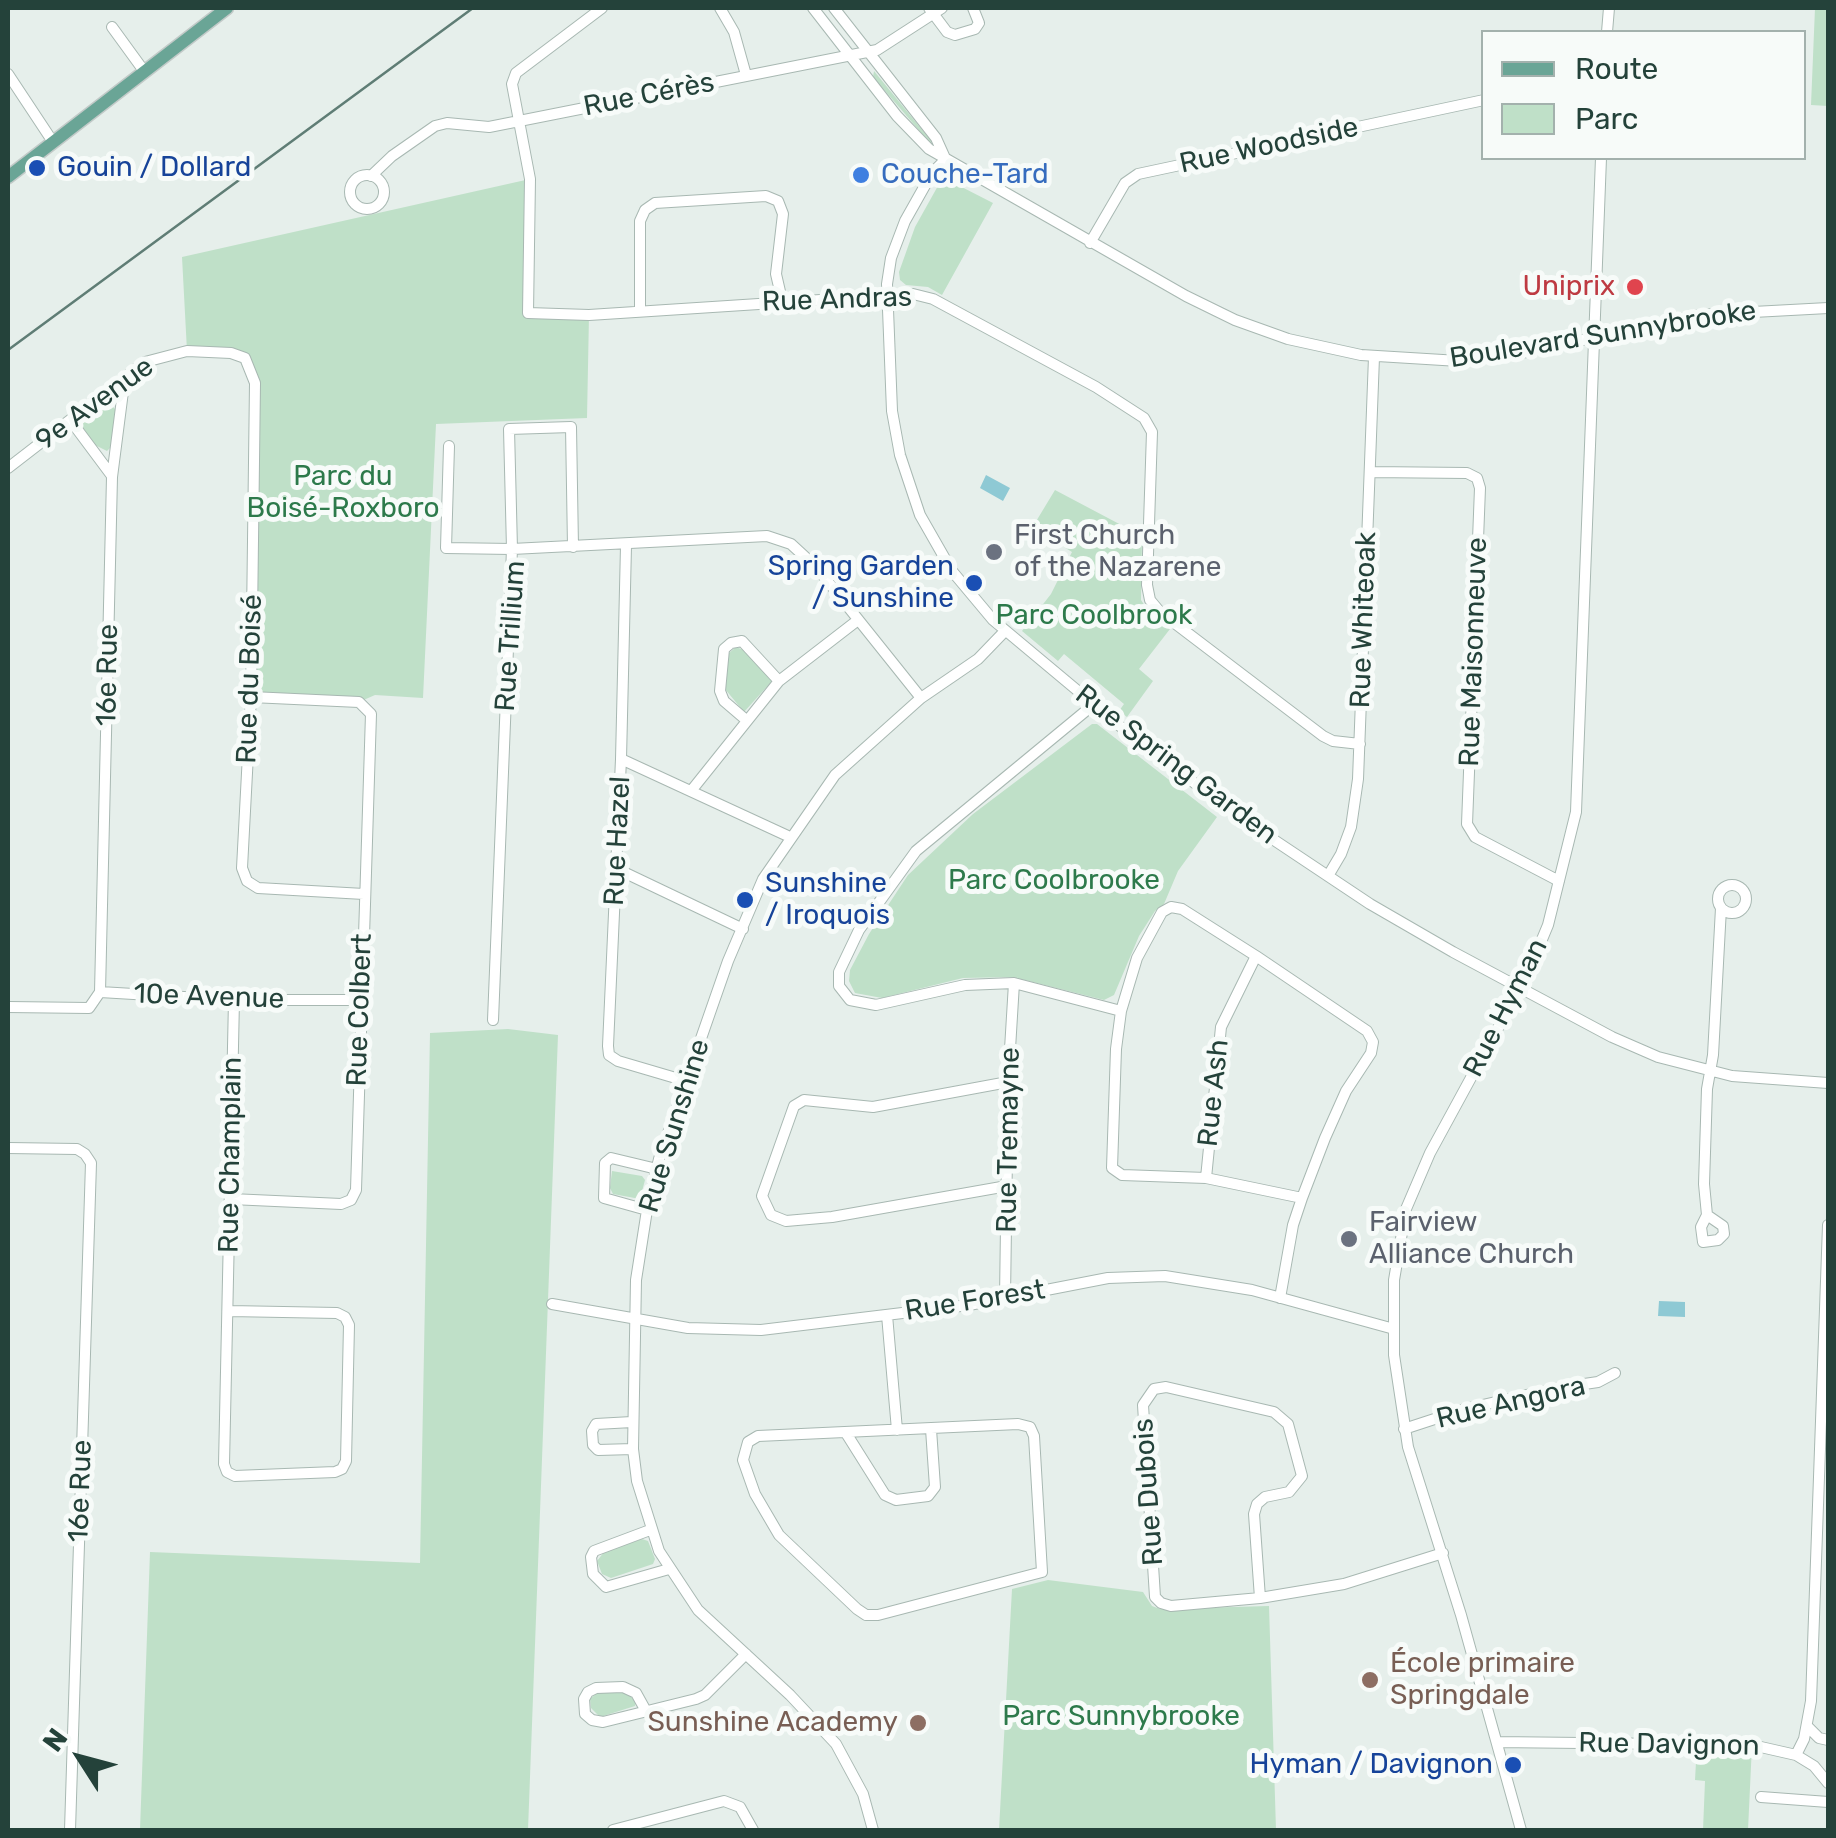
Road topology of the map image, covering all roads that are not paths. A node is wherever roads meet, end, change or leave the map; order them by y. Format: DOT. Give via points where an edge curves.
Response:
graph roads {
  1 [pos="228,8"];
  2 [pos="602,8"];
  3 [pos="720,8"];
  4 [pos="814,8"];
  5 [pos="834,8"];
  6 [pos="973,8"];
  7 [pos="935,9"];
  8 [pos="112,27"];
  9 [pos="869,52"];
  10 [pos="850,55"];
  11 [pos="144,72"];
  12 [pos="8,74"];
  13 [pos="746,76"];
  14 [pos="1481,101"];
  15 [pos="520,120"];
  16 [pos="52,142"];
  17 [pos="946,159"];
  18 [pos="1600,160"];
  19 [pos="8,176"];
  20 [pos="371,176"];
  21 [pos="1090,243"];
  22 [pos="887,296"];
  23 [pos="782,300"];
  24 [pos="1828,308"];
  25 [pos="640,312"];
  26 [pos="1594,336"];
  27 [pos="1374,357"];
  28 [pos="245,358"];
  29 [pos="125,376"];
  30 [pos="72,422"];
  31 [pos="449,446"];
  32 [pos="8,468"];
  33 [pos="1370,472"];
  34 [pos="112,477"];
  35 [pos="626,546"];
  36 [pos="573,547"];
  37 [pos="512,549"];
  38 [pos="858,620"];
  39 [pos="1005,631"];
  40 [pos="779,680"];
  41 [pos="251,697"];
  42 [pos="921,698"];
  43 [pos="1093,705"];
  44 [pos="745,719"];
  45 [pos="1360,744"];
  46 [pos="621,759"];
  47 [pos="691,791"];
  48 [pos="790,836"];
  49 [pos="616,869"];
  50 [pos="1328,876"];
  51 [pos="1559,881"];
  52 [pos="364,894"];
  53 [pos="1722,908"];
  54 [pos="742,929"];
  55 [pos="1256,956"];
  56 [pos="1014,983"];
  57 [pos="1520,988"];
  58 [pos="100,992"];
  59 [pos="234,1000"];
  60 [pos="360,1000"];
  61 [pos="8,1007"];
  62 [pos="1121,1011"];
  63 [pos="493,1020"];
  64 [pos="1710,1072"];
  65 [pos="686,1081"];
  66 [pos="1008,1082"];
  67 [pos="1828,1084"];
  68 [pos="8,1148"];
  69 [pos="657,1169"];
  70 [pos="1206,1178"];
  71 [pos="1008,1186"];
  72 [pos="1302,1198"];
  73 [pos="231,1199"];
  74 [pos="647,1210"];
  75 [pos="1707,1215"];
  76 [pos="1828,1225"];
  77 [pos="1828,1253"];
  78 [pos="1004,1298"];
  79 [pos="1280,1298"];
  80 [pos="552,1304"];
  81 [pos="229,1311"];
  82 [pos="887,1315"];
  83 [pos="635,1316"];
  84 [pos="1394,1329"];
  85 [pos="1616,1373"];
  86 [pos="1826,1395"];
  87 [pos="632,1422"];
  88 [pos="931,1429"];
  89 [pos="1404,1429"];
  90 [pos="898,1430"];
  91 [pos="846,1434"];
  92 [pos="633,1449"];
  93 [pos="1824,1512"];
  94 [pos="650,1530"];
  95 [pos="1442,1553"];
  96 [pos="670,1569"];
  97 [pos="1260,1598"];
  98 [pos="1821,1628"];
  99 [pos="746,1654"];
  100 [pos="646,1710"];
  101 [pos="1807,1726"];
  102 [pos="1828,1740"];
  103 [pos="1497,1742"];
  104 [pos="1796,1755"];
  105 [pos="1828,1784"];
  106 [pos="1762,1797"];
  107 [pos="1828,1802"];
  108 [pos="70,1830"];
  109 [pos="613,1830"];
  110 [pos="753,1830"];
  111 [pos="873,1830"];
  112 [pos="1522,1830"];
  1 -- 11 [label="main road"];
  2 -- 15 [label="street, Rue Andras" via="516,73"];
  3 -- 13 [label="street"];
  4 -- 10 [label="street, Boulevard Sunnybrooke"];
  5 -- 9 [label="street, Boulevard Sunnybrooke"];
  6 -- 7 [label="street, Rue Cérès" via="976,30 956,35 947,32"];
  7 -- 9 [label="street, Rue Cérès"];
  8 -- 11 [label="street"];
  9 -- 10 [label="street, Rue Cérès"];
  9 -- 17 [label="street, Boulevard Sunnybrooke"];
  10 -- 13 [label="street, Rue Cérès"];
  10 -- 17 [label="street, Boulevard Sunnybrooke" via="905,126"];
  11 -- 16 [label="main road"];
  12 -- 16 [label="street"];
  13 -- 15 [label="street, Rue Cérès"];
  14 -- 21 [label="street, Rue Woodside" via="1138,174 1125,183"];
  15 -- 20 [label="street, Rue Cérès" via="435,126"];
  15 -- 25 [label="street, Rue Andras" via="532,204 528,313"];
  16 -- 19 [label="main road"];
  17 -- 21 [label="street, Boulevard Sunnybrooke"];
  17 -- 22 [label="street, Rue Spring Garden" via="897,238"];
  18 -- 26 [label="street, Rue Hyman"];
  21 -- 27 [label="street, Boulevard Sunnybrooke" via="1235,320"];
  22 -- 23 [label="street, Rue Andras"];
  22 -- 39 [label="street, Rue Spring Garden" via="892,411 912,493 952,571"];
  22 -- 45 [label="street, Rue Andras" via="927,296 1144,418 1152,432 1150,600 1323,736"];
  23 -- 25 [label="street, Rue Andras"];
  23 -- 25 [label="street" via="778,201 766,196 655,203 640,221"];
  24 -- 26 [label="street, Boulevard Sunnybrooke" via="1697,315"];
  26 -- 27 [label="street, Boulevard Sunnybrooke" via="1478,359"];
  26 -- 51 [label="street, Rue Hyman" via="1576,812"];
  27 -- 33 [label="street, Rue Whiteoak"];
  28 -- 29 [label="street, 9e Avenue" via="186,351 144,362"];
  28 -- 41 [label="street, Rue du Boisé" via="255,382"];
  29 -- 30 [label="street, 9e Avenue"];
  29 -- 34 [label="street, 16e Rue"];
  30 -- 32 [label="street, 9e Avenue"];
  30 -- 34 [label="street"];
  31 -- 37 [label="street" via="446,548"];
  33 -- 45 [label="street, Rue Whiteoak"];
  33 -- 51 [label="street, Rue Maisonneuve" via="1477,478 1467,824 1475,836"];
  34 -- 58 [label="street, 16e Rue"];
  35 -- 36 [label="street, Rue Trillium"];
  35 -- 38 [label="street, Rue Trillium" via="767,536 804,555"];
  35 -- 46 [label="street, Rue Hazel"];
  36 -- 37 [label="street, Rue Trillium"];
  36 -- 37 [label="street" via="571,427 510,429"];
  37 -- 63 [label="street, Rue Trillium"];
  38 -- 40 [label="street"];
  38 -- 42 [label="street, Rue Trillium"];
  39 -- 42 [label="street, Rue Sunshine" via="958,676"];
  39 -- 43 [label="street, Rue Spring Garden"];
  40 -- 44 [label="street"];
  40 -- 44 [label="street" via="742,641 730,642 720,691"];
  41 -- 52 [label="street, Rue Colbert" via="359,702 370,714"];
  41 -- 52 [label="street, Rue du Boisé" via="246,881 258,888"];
  42 -- 48 [label="street, Rue Sunshine" via="835,775"];
  43 -- 50 [label="street, Rue Spring Garden"];
  43 -- 56 [label="street" via="916,851 839,972 839,986 850,1000 876,1005 965,985"];
  44 -- 47 [label="street"];
  45 -- 50 [label="street, Rue Whiteoak" via="1354,818"];
  46 -- 47 [label="street"];
  46 -- 49 [label="street, Rue Hazel"];
  47 -- 48 [label="street"];
  48 -- 54 [label="street, Rue Sunshine"];
  49 -- 54 [label="street"];
  49 -- 65 [label="street, Rue Hazel" via="610,1055"];
  50 -- 57 [label="street, Rue Spring Garden"];
  51 -- 57 [label="street, Rue Hyman"];
  52 -- 60 [label="street, Rue Colbert"];
  53 -- 64 [label="street"];
  54 -- 65 [label="street, Rue Sunshine"];
  55 -- 62 [label="street" via="1171,907 1137,958"];
  55 -- 70 [label="street, Rue Ash" via="1220,1027"];
  55 -- 72 [label="street" via="1367,1031 1372,1042"];
  56 -- 62 [label="street"];
  56 -- 66 [label="street, Rue Tremayne"];
  57 -- 64 [label="street, Rue Spring Garden" via="1636,1049"];
  57 -- 84 [label="street, Rue Hyman" via="1406,1209"];
  58 -- 59 [label="street, 10e Avenue"];
  58 -- 61 [label="street, 10e Avenue" via="88,1008"];
  59 -- 60 [label="street, 10e Avenue"];
  59 -- 73 [label="street, Rue Champlain"];
  60 -- 73 [label="street, Rue Colbert" via="351,1200"];
  62 -- 70 [label="street" via="1112,1168 1122,1175"];
  64 -- 67 [label="street, Rue Spring Garden"];
  64 -- 75 [label="street"];
  65 -- 69 [label="street, Rue Sunshine"];
  66 -- 71 [label="street, Rue Tremayne"];
  66 -- 71 [label="street" via="873,1107 804,1100 794,1106 762,1196 770,1216 786,1221"];
  68 -- 108 [label="street, 16e Rue" via="77,1149 91,1163"];
  69 -- 74 [label="street, Rue Sunshine"];
  69 -- 74 [label="street" via="611,1158 605,1163 604,1198"];
  70 -- 72 [label="street"];
  71 -- 78 [label="street, Rue Tremayne"];
  72 -- 79 [label="street"];
  73 -- 81 [label="street, Rue Champlain"];
  74 -- 83 [label="street, Rue Sunshine"];
  76 -- 77 [label="street"];
  77 -- 86 [label="street"];
  78 -- 79 [label="street, Rue Forest" via="1108,1278 1165,1276"];
  78 -- 82 [label="street, Rue Forest"];
  79 -- 84 [label="street, Rue Forest"];
  80 -- 83 [label="street, Rue Forest"];
  81 -- 81 [label="street, Rue Champlain" via="227,1472 342,1468 350,1325 345,1316"];
  82 -- 83 [label="street, Rue Forest" via="761,1330 688,1328"];
  82 -- 90 [label="street"];
  83 -- 87 [label="street, Rue Sunshine"];
  84 -- 89 [label="street, Rue Hyman"];
  85 -- 89 [label="street, Rue Angora"];
  86 -- 93 [label="street"];
  87 -- 92 [label="street, Rue Sunshine"];
  87 -- 92 [label="street" via="596,1424 592,1430 598,1450"];
  88 -- 90 [label="street"];
  88 -- 91 [label="street" via="934,1487 928,1496 896,1500 885,1494"];
  88 -- 91 [label="street" via="1030,1427 1042,1572 878,1615 857,1609 779,1535 743,1460 748,1442 758,1436"];
  89 -- 95 [label="street, Rue Hyman"];
  90 -- 91 [label="street"];
  92 -- 94 [label="street, Rue Sunshine"];
  93 -- 98 [label="street"];
  94 -- 96 [label="street, Rue Sunshine"];
  94 -- 96 [label="street" via="594,1551 593,1574 606,1587"];
  95 -- 97 [label="street, Rue Dubois" via="1344,1584"];
  95 -- 103 [label="street, Rue Hyman"];
  96 -- 99 [label="street, Rue Sunshine" via="698,1610"];
  97 -- 97 [label="street, Rue Dubois" via="1171,1606 1155,1596 1143,1404 1154,1390 1166,1387 1274,1412 1288,1424 1302,1476 1289,1492 1257,1504"];
  98 -- 101 [label="street"];
  99 -- 100 [label="street" via="705,1694"];
  99 -- 111 [label="street, Rue Sunshine" via="836,1744 863,1794"];
  100 -- 100 [label="street" via="602,1722 585,1714 584,1700 596,1688 624,1687"];
  101 -- 102 [label="street"];
  101 -- 104 [label="street"];
  103 -- 104 [label="street, Rue Davignon" via="1738,1745"];
  103 -- 112 [label="street, Rue Hyman"];
  104 -- 105 [label="street, Rue Davignon"];
  106 -- 107 [label="street, Rue Davignon"];
  109 -- 110 [label="street" via="724,1801 740,1807"];
}
